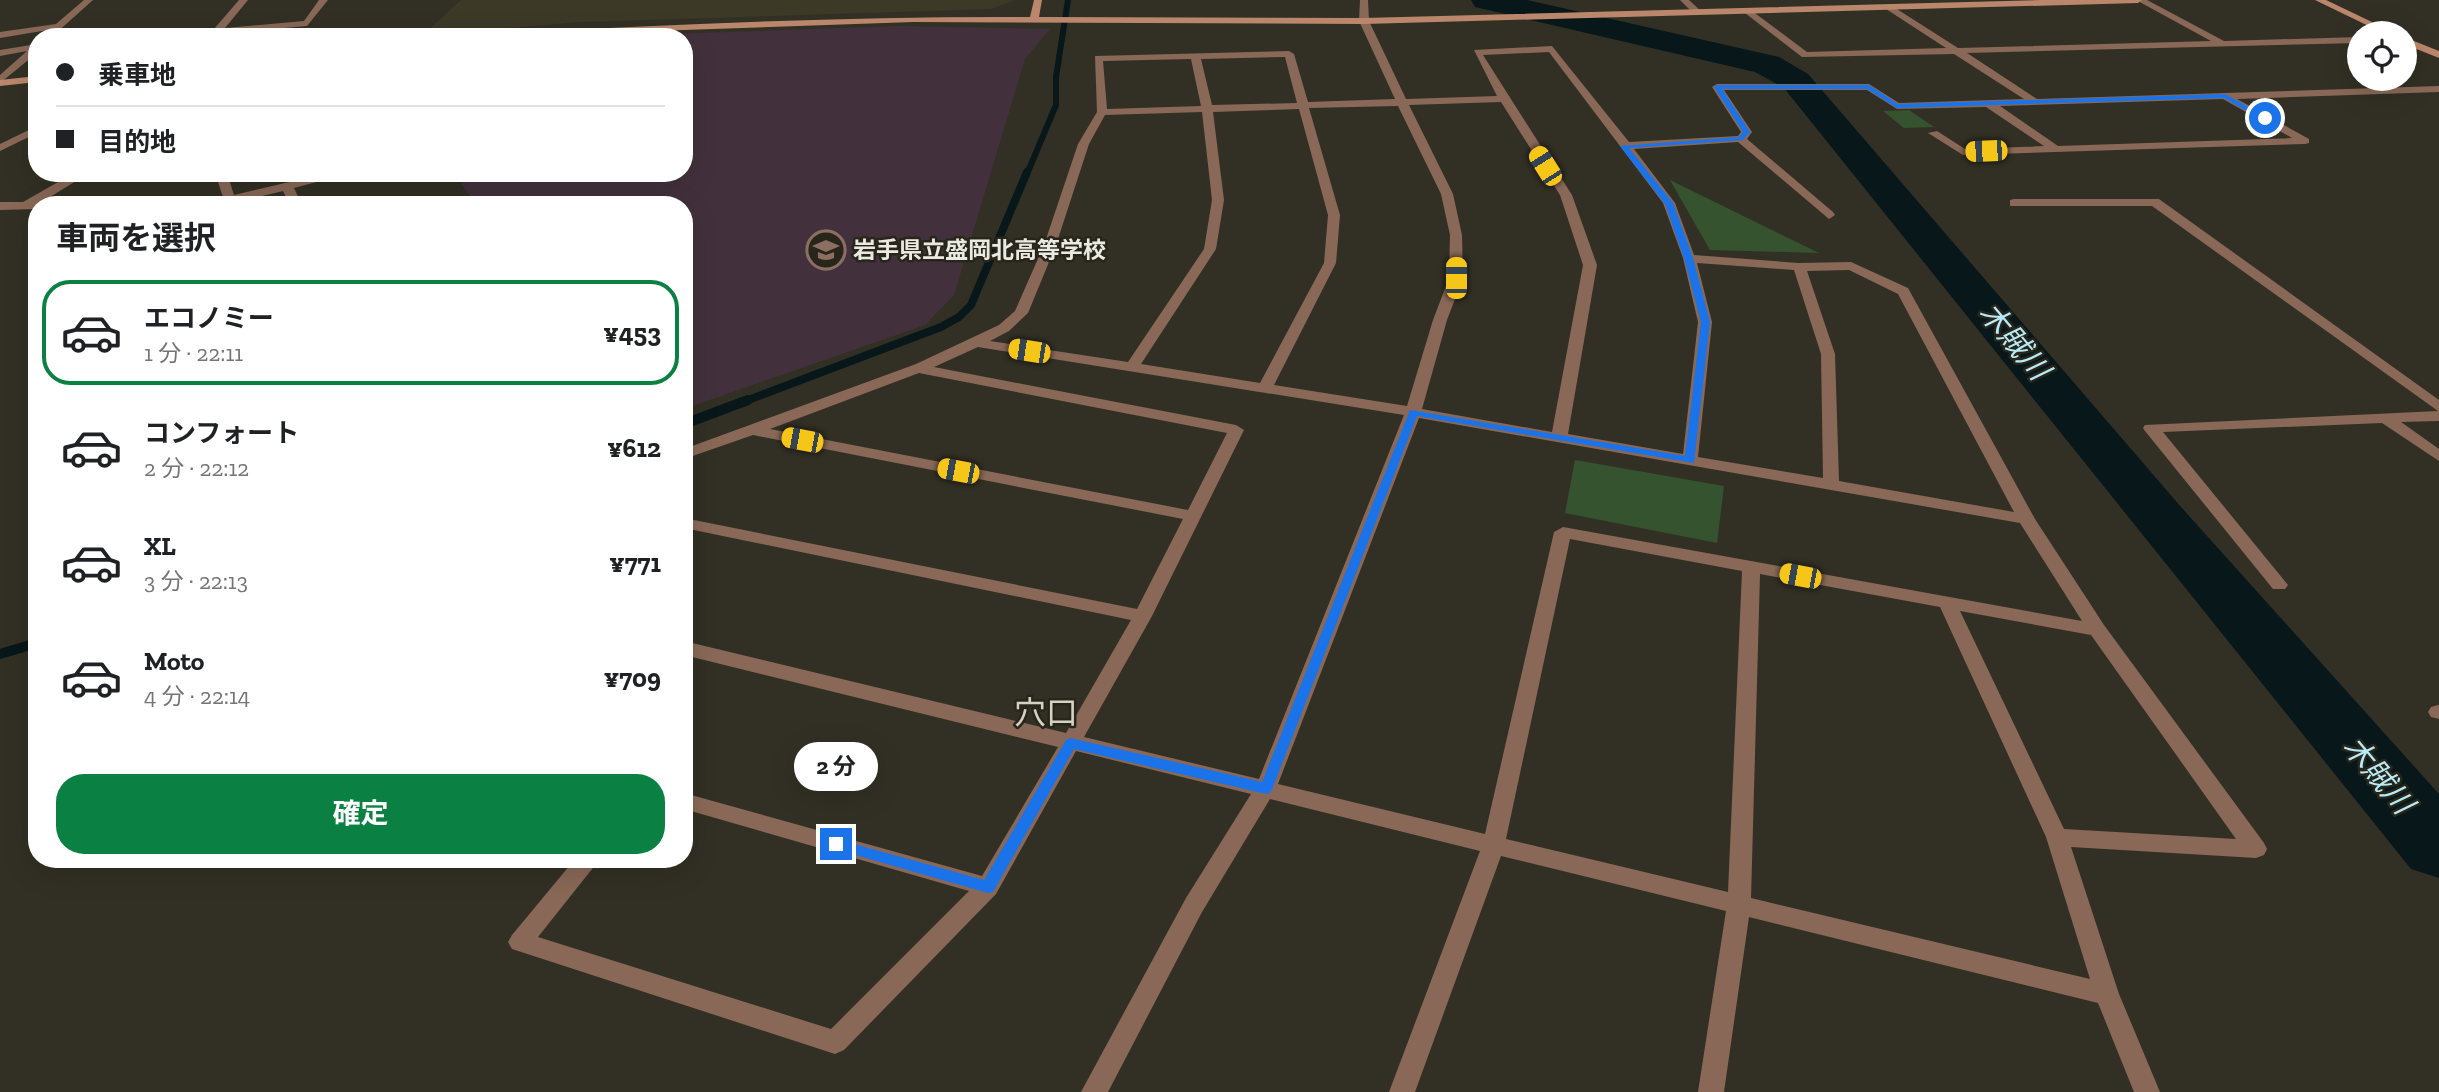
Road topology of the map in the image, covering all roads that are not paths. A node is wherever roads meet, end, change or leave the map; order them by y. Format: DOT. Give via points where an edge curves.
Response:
graph roads {
  1 [pos="89,0"];
  2 [pos="244,0"];
  3 [pos="324,0"];
  4 [pos="1038,0"];
  5 [pos="1364,0"];
  6 [pos="1684,0"];
  7 [pos="1920,0"];
  8 [pos="2139,0"];
  9 [pos="2319,0"];
  10 [pos="1929,6"];
  11 [pos="1889,7"];
  12 [pos="1748,11"];
  13 [pos="1698,13"];
  14 [pos="1034,19"];
  15 [pos="1364,21"];
  16 [pos="2364,21"];
  17 [pos="59,26"];
  18 [pos="46,28"];
  19 [pos="220,28"];
  20 [pos="265,28"];
  21 [pos="656,28"];
  22 [pos="28,31"];
  23 [pos="0,35"];
  24 [pos="2347,40"];
  25 [pos="2224,44"];
  26 [pos="2417,46"];
  27 [pos="28,49"];
  28 [pos="1954,51"];
  29 [pos="0,53"];
  30 [pos="2439,55"];
  31 [pos="28,56"];
  32 [pos="1195,56"];
  33 [pos="28,80"];
  34 [pos="0,82"];
  35 [pos="2439,89"];
  36 [pos="2225,96"];
  37 [pos="1504,99"];
  38 [pos="1404,102"];
  39 [pos="2035,102"];
  40 [pos="1988,103"];
  41 [pos="1305,104"];
  42 [pos="1207,107"];
  43 [pos="1102,112"];
  44 [pos="1933,133"];
  45 [pos="28,134"];
  46 [pos="1741,139"];
  47 [pos="1624,146"];
  48 [pos="0,148"];
  49 [pos="2056,149"];
  50 [pos="68,182"];
  51 [pos="307,182"];
  52 [pos="287,187"];
  53 [pos="47,196"];
  54 [pos="248,196"];
  55 [pos="292,196"];
  56 [pos="2014,203"];
  57 [pos="0,205"];
  58 [pos="28,207"];
  59 [pos="1829,215"];
  60 [pos="1689,258"];
  61 [pos="1799,267"];
  62 [pos="978,342"];
  63 [pos="1132,367"];
  64 [pos="917,368"];
  65 [pos="1265,389"];
  66 [pos="2439,407"];
  67 [pos="1413,412"];
  68 [pos="2439,416"];
  69 [pos="2385,418"];
  70 [pos="750,430"];
  71 [pos="1559,438"];
  72 [pos="693,451"];
  73 [pos="2439,456"];
  74 [pos="1690,460"];
  75 [pos="1831,485"];
  76 [pos="1193,516"];
  77 [pos="2026,519"];
  78 [pos="693,525"];
  79 [pos="1751,567"];
  80 [pos="2279,585"];
  81 [pos="1947,603"];
  82 [pos="1143,616"];
  83 [pos="2097,630"];
  84 [pos="693,650"];
  85 [pos="1070,743"];
  86 [pos="1266,788"];
  87 [pos="693,805"];
  88 [pos="2057,837"];
  89 [pos="1494,844"];
  90 [pos="582,868"];
  91 [pos="988,887"];
  92 [pos="1738,904"];
  93 [pos="2107,994"];
  94 [pos="1094,1092"];
  95 [pos="1402,1092"];
  96 [pos="1712,1092"];
  97 [pos="2147,1092"];
  1 -- 17 [label="street"];
  2 -- 19 [label="street"];
  3 -- 20 [label="street" via="307,23"];
  4 -- 14 [label="street"];
  5 -- 15 [label="street"];
  6 -- 13 [label="street"];
  7 -- 10 [label="street"];
  8 -- 10 [label="street"];
  8 -- 25 [label="street"];
  9 -- 16 [label="street"];
  10 -- 11 [label="street"];
  11 -- 12 [label="street"];
  11 -- 28 [label="street"];
  12 -- 13 [label="street"];
  12 -- 28 [label="street" via="1805,55"];
  13 -- 15 [label="street"];
  14 -- 15 [label="street"];
  14 -- 21 [label="street"];
  15 -- 38 [label="street"];
  17 -- 18 [label="street"];
  22 -- 23 [label="street"];
  24 -- 25 [label="street"];
  25 -- 28 [label="street"];
  26 -- 30 [label="street"];
  27 -- 29 [label="street"];
  28 -- 39 [label="street"];
  31 -- 34 [label="street"];
  32 -- 41 [label="street" via="1289,54"];
  32 -- 42 [label="street"];
  32 -- 43 [label="street" via="1098,58"];
  33 -- 34 [label="street"];
  35 -- 36 [label="street"];
  36 -- 39 [label="street"];
  36 -- 49 [label="street" via="2305,141"];
  37 -- 38 [label="street"];
  37 -- 47 [label="street" via="1477,52 1552,49"];
  37 -- 71 [label="street" via="1566,195 1590,265"];
  38 -- 41 [label="street"];
  38 -- 67 [label="street" via="1447,194 1456,235 1456,278"];
  39 -- 40 [label="street"];
  40 -- 46 [label="street" via="1897,106 1869,87 1717,87 1747,132"];
  40 -- 49 [label="street"];
  41 -- 42 [label="street"];
  41 -- 65 [label="street" via="1334,215 1331,263"];
  42 -- 43 [label="street"];
  42 -- 63 [label="street" via="1218,200 1210,249"];
  43 -- 62 [label="street" via="1089,126 1065,204 1020,317"];
  44 -- 49 [label="street" via="1963,152"];
  45 -- 48 [label="street"];
  46 -- 47 [label="street"];
  46 -- 59 [label="street"];
  47 -- 60 [label="street" via="1669,203"];
  50 -- 53 [label="street"];
  51 -- 52 [label="street"];
  52 -- 54 [label="street"];
  52 -- 55 [label="street"];
  56 -- 66 [label="street" via="2155,202"];
  57 -- 58 [label="street"];
  60 -- 61 [label="street"];
  60 -- 74 [label="street" via="1705,322"];
  61 -- 75 [label="street" via="1828,354"];
  61 -- 77 [label="street" via="1851,266 1903,291"];
  62 -- 63 [label="street"];
  62 -- 64 [label="street"];
  63 -- 65 [label="street"];
  64 -- 70 [label="street"];
  64 -- 76 [label="street" via="1236,430"];
  65 -- 67 [label="street"];
  67 -- 71 [label="street"];
  67 -- 86 [label="street"];
  68 -- 69 [label="street"];
  69 -- 73 [label="street"];
  69 -- 80 [label="street" via="2151,428"];
  70 -- 72 [label="street"];
  70 -- 76 [label="street"];
  71 -- 74 [label="street"];
  74 -- 75 [label="street"];
  75 -- 77 [label="street"];
  76 -- 82 [label="street"];
  77 -- 83 [label="street"];
  78 -- 82 [label="street"];
  79 -- 81 [label="street"];
  79 -- 89 [label="street" via="1563,532"];
  79 -- 92 [label="street"];
  81 -- 83 [label="street"];
  81 -- 88 [label="street"];
  82 -- 85 [label="street"];
  83 -- 88 [label="street" via="2256,849"];
  84 -- 85 [label="street"];
  85 -- 86 [label="street"];
  85 -- 91 [label="street"];
  86 -- 89 [label="street"];
  86 -- 94 [label="street" via="1194,905"];
  87 -- 91 [label="street"];
  88 -- 93 [label="street"];
  89 -- 92 [label="street"];
  89 -- 95 [label="street"];
  90 -- 91 [label="street" via="520,942 835,1042"];
  92 -- 93 [label="street"];
  92 -- 96 [label="street"];
  93 -- 97 [label="street"];
}
